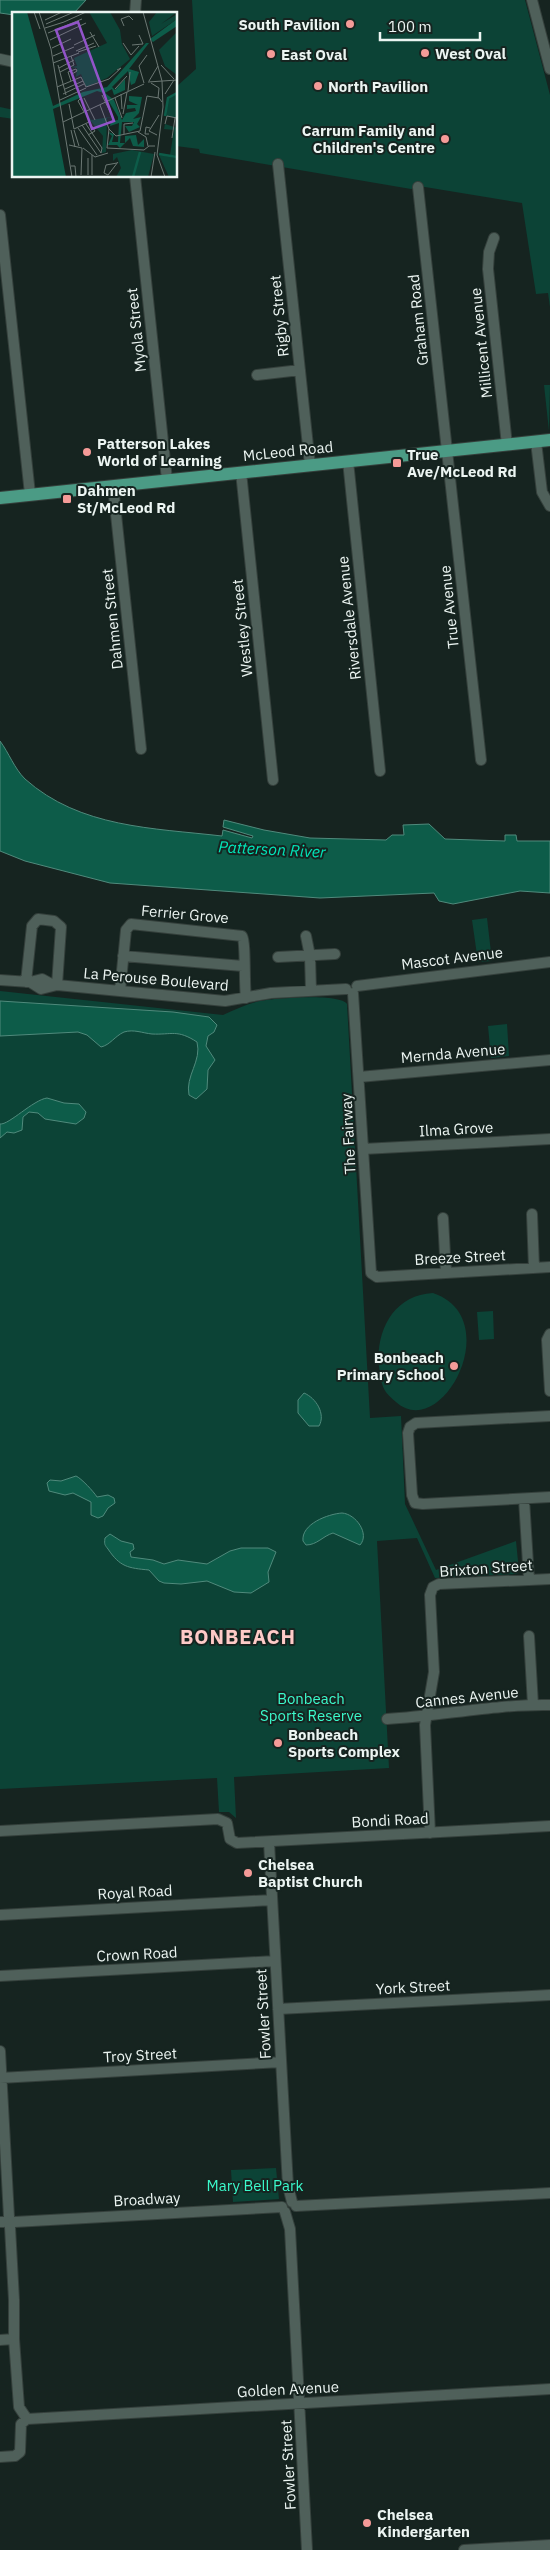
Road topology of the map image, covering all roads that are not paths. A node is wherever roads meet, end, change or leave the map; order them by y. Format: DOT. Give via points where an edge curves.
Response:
graph roads {
  1 [pos="532,0"];
  2 [pos="550,69"];
  3 [pos="278,164"];
  4 [pos="135,178"];
  5 [pos="418,187"];
  6 [pos="0,215"];
  7 [pos="494,238"];
  8 [pos="300,370"];
  9 [pos="257,375"];
  10 [pos="550,440"];
  11 [pos="536,442"];
  12 [pos="507,445"];
  13 [pos="447,451"];
  14 [pos="348,461"];
  15 [pos="310,465"];
  16 [pos="241,472"];
  17 [pos="167,480"];
  18 [pos="113,486"];
  19 [pos="30,494"];
  20 [pos="0,498"];
  21 [pos="550,506"];
  22 [pos="141,749"];
  23 [pos="481,760"];
  24 [pos="380,771"];
  25 [pos="273,780"];
  26 [pos="306,936"];
  27 [pos="335,954"];
  28 [pos="123,956"];
  29 [pos="310,956"];
  30 [pos="278,957"];
  31 [pos="550,962"];
  32 [pos="243,966"];
  33 [pos="0,980"];
  34 [pos="28,982"];
  35 [pos="55,985"];
  36 [pos="352,989"];
  37 [pos="120,991"];
  38 [pos="312,991"];
  39 [pos="246,998"];
  40 [pos="550,1060"];
  41 [pos="360,1077"];
  42 [pos="550,1139"];
  43 [pos="363,1149"];
  44 [pos="532,1214"];
  45 [pos="443,1218"];
  46 [pos="550,1267"];
  47 [pos="534,1268"];
  48 [pos="446,1273"];
  49 [pos="372,1274"];
  50 [pos="550,1334"];
  51 [pos="550,1391"];
  52 [pos="550,1416"];
  53 [pos="550,1497"];
  54 [pos="524,1499"];
  55 [pos="550,1579"];
  56 [pos="528,1580"];
  57 [pos="529,1636"];
  58 [pos="533,1705"];
  59 [pos="550,1705"];
  60 [pos="426,1717"];
  61 [pos="387,1719"];
  62 [pos="550,1826"];
  63 [pos="0,1831"];
  64 [pos="430,1833"];
  65 [pos="269,1842"];
  66 [pos="272,1900"];
  67 [pos="0,1915"];
  68 [pos="276,1961"];
  69 [pos="0,1976"];
  70 [pos="550,1995"];
  71 [pos="278,2009"];
  72 [pos="0,2051"];
  73 [pos="281,2062"];
  74 [pos="1,2078"];
  75 [pos="550,2192"];
  76 [pos="289,2207"];
  77 [pos="7,2222"];
  78 [pos="14,2339"];
  79 [pos="0,2340"];
  80 [pos="550,2389"];
  81 [pos="299,2404"];
  82 [pos="27,2419"];
  83 [pos="0,2457"];
  84 [pos="550,2545"];
  85 [pos="307,2550"];
  86 [pos="464,2550"];
  1 -- 2 [label="street"];
  3 -- 8 [label="street, Rigby Street"];
  4 -- 17 [label="street, Myola Street"];
  5 -- 13 [label="street, Graham Road"];
  6 -- 19 [label="street"];
  7 -- 12 [label="street, Millicent Avenue" via="488,269"];
  8 -- 9 [label="street"];
  8 -- 15 [label="street, Rigby Street"];
  10 -- 11 [label="main road, McLeod Road"];
  11 -- 12 [label="main road, McLeod Road"];
  11 -- 21 [label="street" via="542,492"];
  12 -- 13 [label="main road, McLeod Road"];
  13 -- 14 [label="main road, McLeod Road"];
  13 -- 23 [label="street, True Avenue"];
  14 -- 15 [label="main road, McLeod Road"];
  14 -- 24 [label="street, Riversdale Avenue"];
  15 -- 16 [label="main road, McLeod Road"];
  16 -- 17 [label="main road, McLeod Road"];
  16 -- 25 [label="street, Westley Street"];
  17 -- 18 [label="main road, McLeod Road"];
  18 -- 19 [label="main road, McLeod Road"];
  18 -- 22 [label="street, Dahmen Street"];
  19 -- 20 [label="main road, McLeod Road"];
  26 -- 29 [label="street"];
  27 -- 29 [label="street"];
  28 -- 32 [label="street"];
  28 -- 32 [label="street, Ferrier Grove" via="127,927 131,924 239,934 244,939"];
  28 -- 37 [label="street, Ferrier Grove"];
  29 -- 30 [label="street"];
  29 -- 38 [label="street"];
  31 -- 36 [label="street, Mascot Avenue"];
  32 -- 39 [label="street, Ferrier Grove"];
  33 -- 34 [label="street, La Perouse Boulevard"];
  34 -- 35 [label="street, La Perouse Boulevard" via="42,980"];
  34 -- 35 [label="street" via="32,926 38,920 54,921 61,927"];
  35 -- 37 [label="street, La Perouse Boulevard"];
  36 -- 38 [label="street, La Perouse Boulevard"];
  36 -- 41 [label="street, The Fairway"];
  37 -- 39 [label="street, La Perouse Boulevard" via="225,1001"];
  38 -- 39 [label="street, La Perouse Boulevard"];
  40 -- 41 [label="street, Mernda Avenue"];
  41 -- 43 [label="street, The Fairway"];
  42 -- 43 [label="street, Ilma Grove"];
  43 -- 49 [label="street, The Fairway"];
  44 -- 47 [label="street"];
  45 -- 48 [label="street"];
  46 -- 47 [label="street, Breeze Street"];
  47 -- 48 [label="street, Breeze Street"];
  48 -- 49 [label="street, Breeze Street" via="377,1277"];
  50 -- 51 [label="street" via="547,1340"];
  52 -- 54 [label="street" via="416,1423 409,1430 415,1503"];
  53 -- 54 [label="street"];
  54 -- 56 [label="street"];
  55 -- 56 [label="street, Brixton Street"];
  56 -- 60 [label="street, Brixton Street" via="439,1584 434,1587 430,1595 434,1672"];
  57 -- 58 [label="street"];
  58 -- 59 [label="street, Cannes Avenue"];
  58 -- 60 [label="street, Cannes Avenue"];
  60 -- 61 [label="street, Cannes Avenue"];
  60 -- 64 [label="street"];
  62 -- 64 [label="street, Bondi Road"];
  63 -- 65 [label="street, Bondi Road" via="218,1819 225,1822 232,1842"];
  64 -- 65 [label="street, Bondi Road"];
  65 -- 66 [label="street, Fowler Street"];
  66 -- 67 [label="street, Royal Road"];
  66 -- 68 [label="street, Fowler Street"];
  68 -- 69 [label="street, Crown Road"];
  68 -- 71 [label="street, Fowler Street"];
  70 -- 71 [label="street, York Street"];
  71 -- 73 [label="street, Fowler Street"];
  72 -- 74 [label="street"];
  73 -- 74 [label="street, Troy Street"];
  73 -- 76 [label="street, Fowler Street"];
  74 -- 77 [label="street"];
  75 -- 76 [label="street, Broadway"];
  76 -- 77 [label="street, Broadway"];
  76 -- 81 [label="street, Fowler Street" via="293,2221 290,2229"];
  77 -- 78 [label="street"];
  78 -- 79 [label="street"];
  78 -- 82 [label="street" via="19,2406"];
  80 -- 81 [label="street, Golden Avenue"];
  81 -- 82 [label="street, Golden Avenue"];
  81 -- 85 [label="street, Fowler Street"];
  82 -- 83 [label="street" via="21,2424 20,2452 15,2456"];
  84 -- 86 [label="street"];
}
